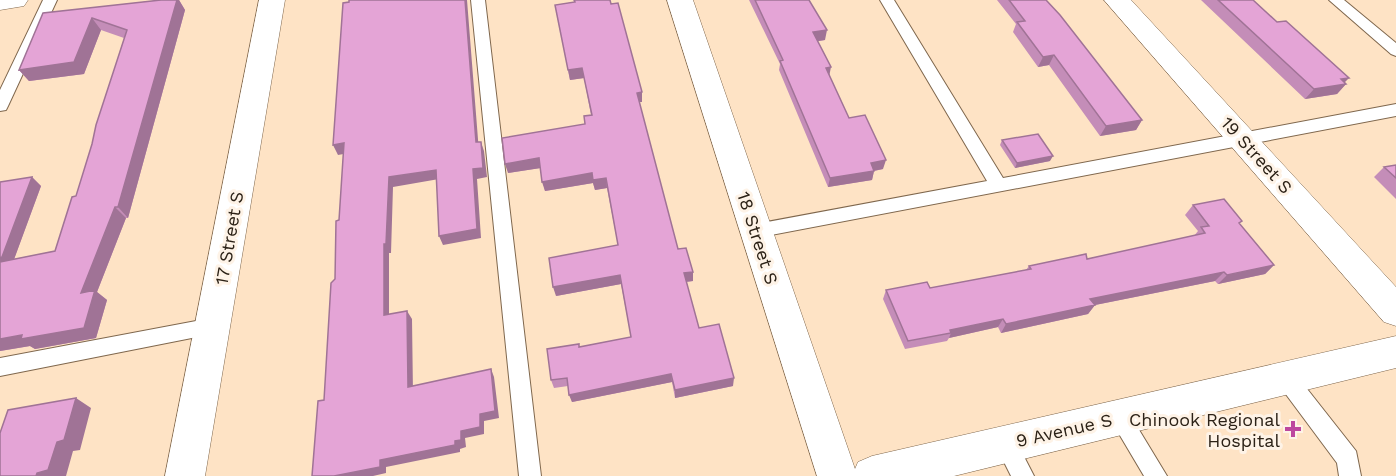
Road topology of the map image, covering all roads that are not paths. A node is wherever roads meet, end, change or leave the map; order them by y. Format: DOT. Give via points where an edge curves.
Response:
graph roads {
  1 [pos="15,0"];
  2 [pos="50,0"];
  3 [pos="272,0"];
  4 [pos="478,0"];
  5 [pos="680,0"];
  6 [pos="887,0"];
  7 [pos="1117,0"];
  8 [pos="1336,0"];
  9 [pos="0,2"];
  10 [pos="1396,51"];
  11 [pos="0,106"];
  12 [pos="1396,110"];
  13 [pos="1242,139"];
  14 [pos="998,185"];
  15 [pos="756,231"];
  16 [pos="1396,311"];
  17 [pos="212,326"];
  18 [pos="1396,351"];
  19 [pos="0,367"];
  20 [pos="1286,378"];
  21 [pos="1120,417"];
  22 [pos="1014,460"];
  23 [pos="185,476"];
  24 [pos="530,476"];
  25 [pos="837,476"];
  26 [pos="872,476"];
  27 [pos="1156,476"];
  28 [pos="1350,476"];
  1 -- 9 [label="street"];
  2 -- 11 [label="lane"];
  3 -- 17 [label="street, 17 Street S"];
  4 -- 24 [label="lane"];
  5 -- 15 [label="street, 18 Street S"];
  6 -- 14 [label="lane"];
  7 -- 13 [label="street, 19 Street S"];
  8 -- 10 [label="lane"];
  12 -- 13 [label="lane"];
  13 -- 14 [label="lane"];
  13 -- 16 [label="street, 19 Street S"];
  14 -- 15 [label="lane"];
  15 -- 25 [label="street, 18 Street S"];
  17 -- 19 [label="lane"];
  17 -- 23 [label="street, 17 Street S"];
  18 -- 20 [label="street, 9 Avenue S"];
  20 -- 21 [label="street, 9 Avenue S"];
  20 -- 28 [label="lane" via="1348,459"];
  21 -- 22 [label="street, 9 Avenue S"];
  21 -- 27 [label="lane"];
  22 -- 26 [label="street, 9 Avenue S"];
}
